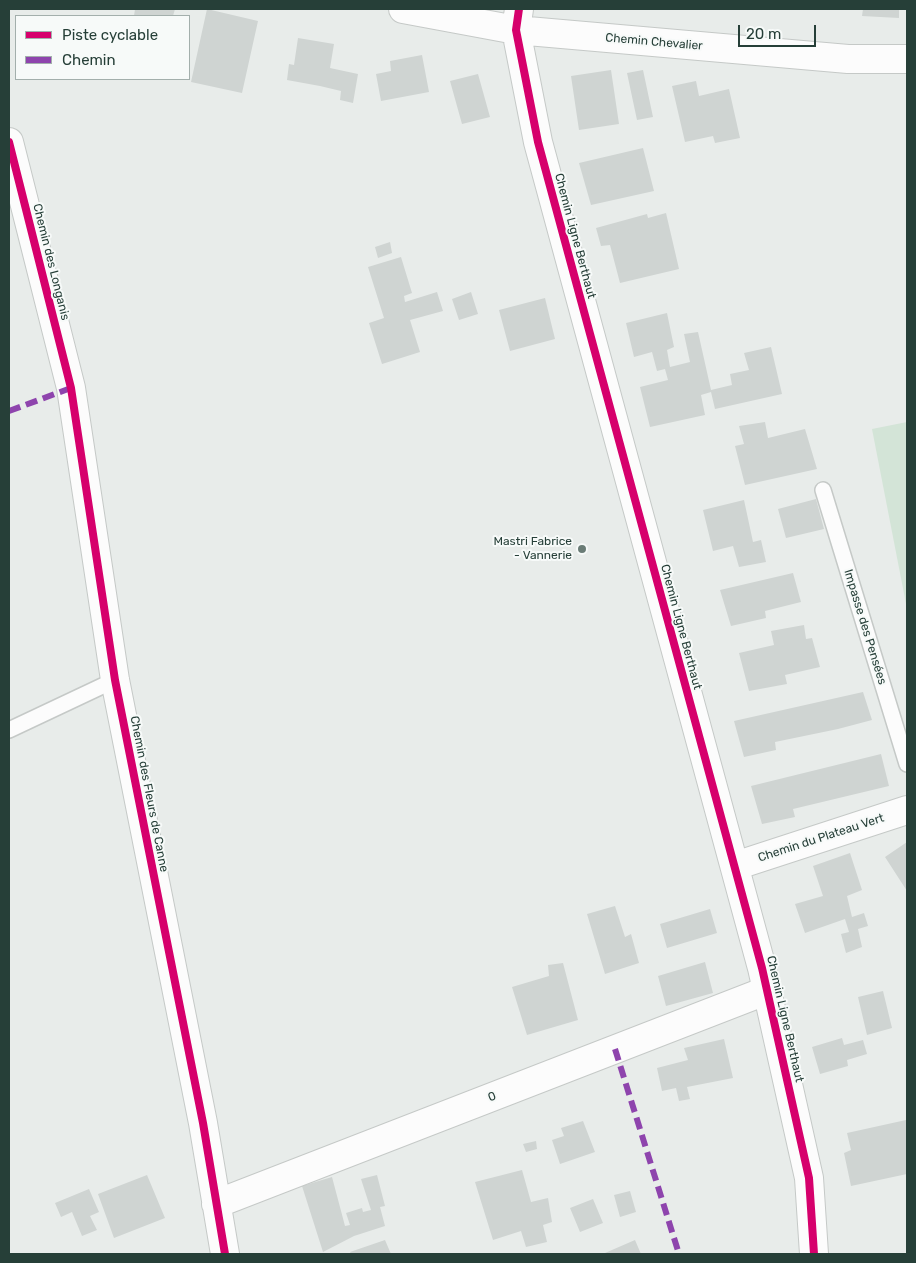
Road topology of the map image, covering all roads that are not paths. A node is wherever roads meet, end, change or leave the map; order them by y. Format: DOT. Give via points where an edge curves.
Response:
graph roads {
  1 [pos="404,9"];
  2 [pos="517,19"];
  3 [pos="907,59"];
  4 [pos="9,142"];
  5 [pos="14,179"];
  6 [pos="71,388"];
  7 [pos="823,490"];
  8 [pos="115,680"];
  9 [pos="9,730"];
  10 [pos="907,764"];
  11 [pos="907,810"];
  12 [pos="735,866"];
  13 [pos="768,990"];
  14 [pos="216,1204"];
  15 [pos="226,1254"];
  16 [pos="814,1254"];
  1 -- 2 [label="street, Chemin Chevalier"];
  2 -- 3 [label="street, Chemin Chevalier" via="848,59"];
  2 -- 12 [label="street, Chemin Ligne Berthaut" via="538,142"];
  4 -- 5 [label="street, Chemin des Longanis"];
  5 -- 6 [label="street, Chemin des Longanis"];
  6 -- 8 [label="street, Chemin des Fleurs de Canne"];
  7 -- 10 [label="lane, Impasse des Pensées"];
  8 -- 9 [label="lane"];
  8 -- 14 [label="street, Chemin des Fleurs de Canne"];
  11 -- 12 [label="street, Chemin du Plateau Vert"];
  12 -- 13 [label="street, Chemin Ligne Berthaut"];
  13 -- 14 [label="street, 0"];
  13 -- 16 [label="street, Chemin Ligne Berthaut" via="808,1178"];
  14 -- 15 [label="street, Chemin des Fleurs de Canne"];
}
